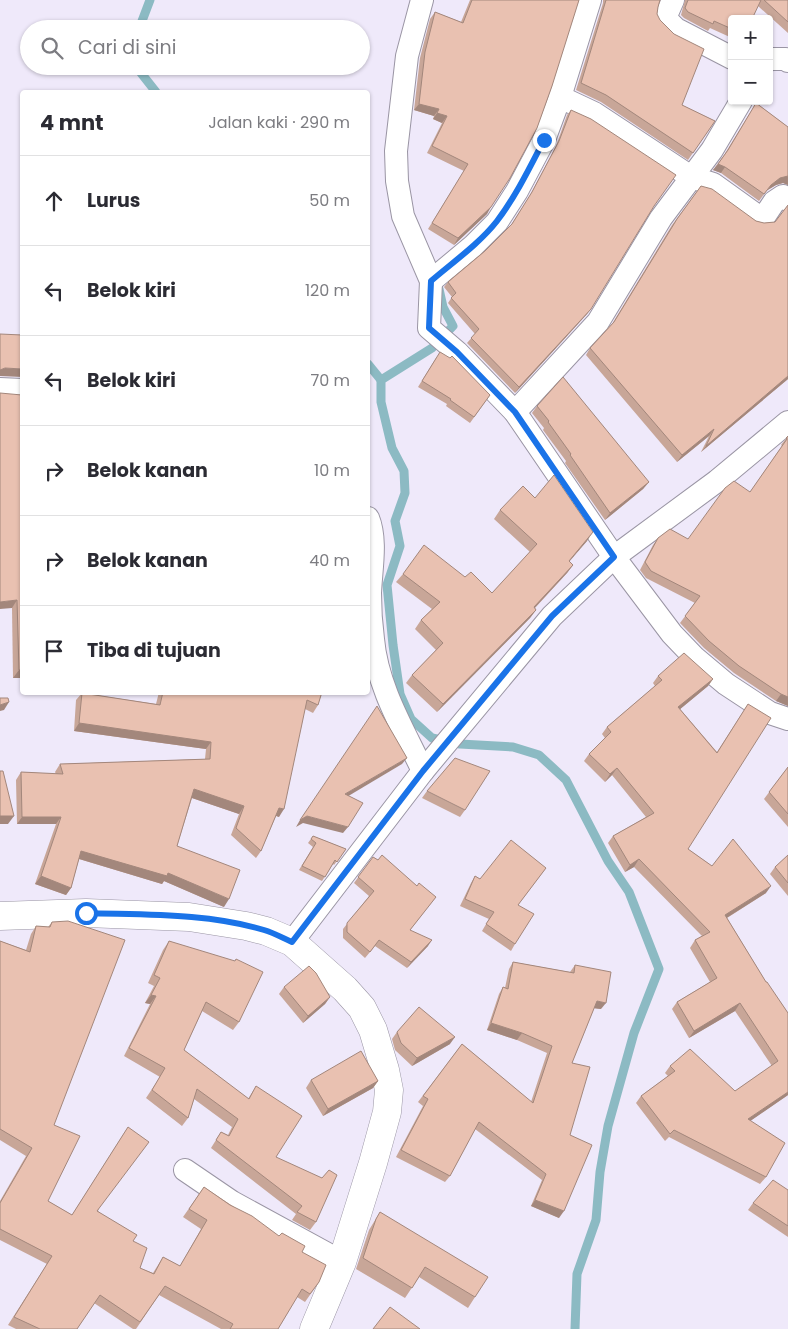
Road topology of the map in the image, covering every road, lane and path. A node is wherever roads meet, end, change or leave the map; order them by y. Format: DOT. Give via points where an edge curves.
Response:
graph roads {
  1 [pos="422,0"];
  2 [pos="590,0"];
  3 [pos="673,0"];
  4 [pos="728,56"];
  5 [pos="773,59"];
  6 [pos="788,61"];
  7 [pos="560,97"];
  8 [pos="739,105"];
  9 [pos="691,177"];
  10 [pos="788,200"];
  11 [pos="431,281"];
  12 [pos="0,389"];
  13 [pos="20,390"];
  14 [pos="515,412"];
  15 [pos="788,422"];
  16 [pos="370,525"];
  17 [pos="614,557"];
  18 [pos="370,597"];
  19 [pos="370,597"];
  20 [pos="788,719"];
  21 [pos="423,771"];
  22 [pos="0,916"];
  23 [pos="292,942"];
  24 [pos="185,1170"];
  25 [pos="342,1262"];
  26 [pos="314,1329"];
  1 -- 11 [label="street" via="408,56 396,151 403,216"];
  2 -- 7 [label="street"];
  3 -- 4 [label="street" via="665,18 676,28"];
  5 -- 6 [label="street"];
  7 -- 9 [label="street" via="594,113"];
  7 -- 11 [label="street" via="544,140 497,222"];
  8 -- 9 [label="street" via="712,150"];
  9 -- 10 [label="street" via="713,184 759,217 764,217 774,202 783,196"];
  9 -- 14 [label="street" via="661,218 598,322"];
  11 -- 14 [label="street" via="429,328"];
  12 -- 13 [label="street"];
  14 -- 17 [label="street"];
  15 -- 17 [label="street"];
  16 -- 19 [label="street" via="373,536"];
  17 -- 20 [label="street" via="672,634 695,658 726,684 770,713"];
  17 -- 21 [label="street" via="552,616"];
  18 -- 21 [label="street" via="373,641 381,677"];
  21 -- 23 [label="street"];
  22 -- 23 [label="street" via="86,913 189,917 246,926"];
  23 -- 25 [label="street" via="362,1008 381,1054 389,1090 387,1112"];
  24 -- 25 [label="street" via="232,1202"];
  25 -- 26 [label="street"];
}
